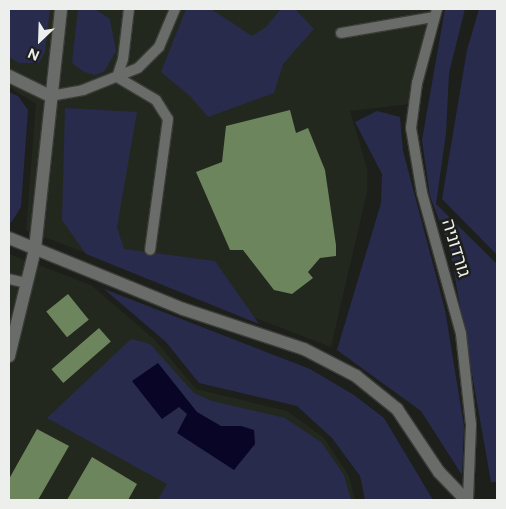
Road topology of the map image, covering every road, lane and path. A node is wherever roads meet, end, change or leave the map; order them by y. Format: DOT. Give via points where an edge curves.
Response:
graph roads {
  1 [pos="61,9"];
  2 [pos="130,9"];
  3 [pos="175,9"];
  4 [pos="436,13"];
  5 [pos="341,32"];
  6 [pos="9,76"];
  7 [pos="117,77"];
  8 [pos="50,96"];
  9 [pos="9,238"];
  10 [pos="35,249"];
  11 [pos="150,250"];
  12 [pos="9,279"];
  13 [pos="26,283"];
  14 [pos="9,356"];
  15 [pos="467,500"];
  1 -- 8 [label="street"];
  2 -- 7 [label="lane" via="123,59"];
  3 -- 7 [label="lane" via="152,58"];
  4 -- 5 [label="lane"];
  4 -- 15 [label="lane, גורדוניה" via="417,83 411,128 422,194 461,334 471,425"];
  6 -- 8 [label="street"];
  7 -- 8 [label="lane" via="83,90"];
  7 -- 11 [label="lane" via="156,100 168,119"];
  8 -- 10 [label="street"];
  9 -- 10 [label="street"];
  10 -- 13 [label="street"];
  10 -- 15 [label="street" via="183,309 304,349 356,376 397,409 439,472"];
  12 -- 13 [label="lane"];
  13 -- 14 [label="street"];
}
